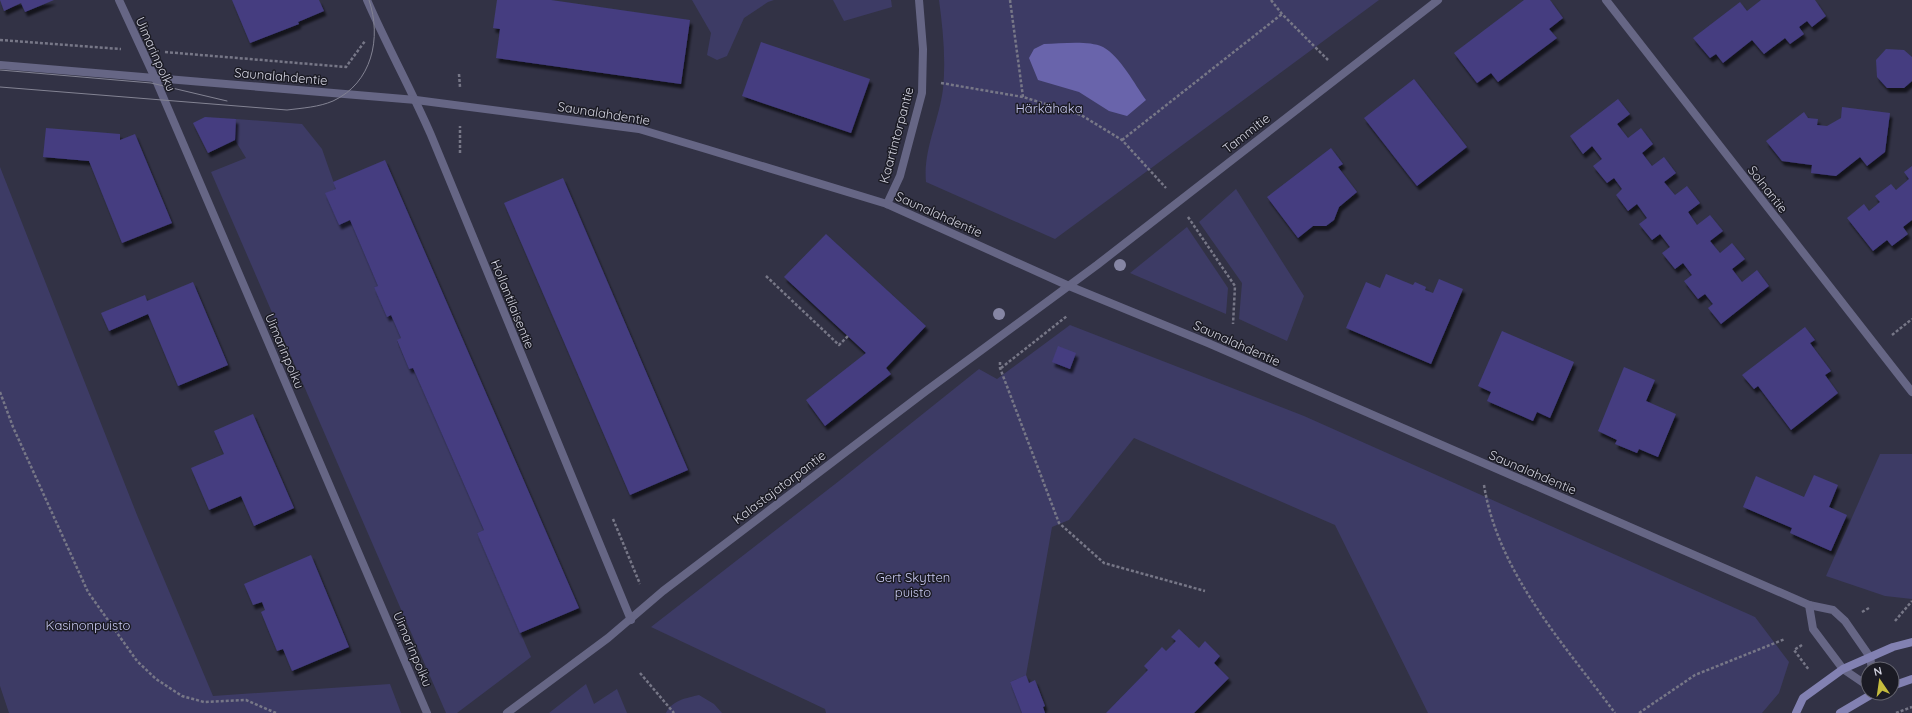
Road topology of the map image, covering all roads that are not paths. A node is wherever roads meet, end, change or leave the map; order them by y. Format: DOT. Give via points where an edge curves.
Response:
graph roads {
  1 [pos="119,0"];
  2 [pos="367,0"];
  3 [pos="919,0"];
  4 [pos="1438,0"];
  5 [pos="1606,0"];
  6 [pos="0,65"];
  7 [pos="155,78"];
  8 [pos="416,100"];
  9 [pos="887,204"];
  10 [pos="1069,286"];
  11 [pos="1912,392"];
  12 [pos="1809,605"];
  13 [pos="631,620"];
  14 [pos="1912,642"];
  15 [pos="1870,657"];
  16 [pos="1871,661"];
  17 [pos="1843,670"];
  18 [pos="1912,679"];
  19 [pos="1860,681"];
  20 [pos="1900,683"];
  21 [pos="1860,701"];
  22 [pos="427,713"];
  23 [pos="507,713"];
  24 [pos="1796,713"];
  25 [pos="1840,713"];
  1 -- 7 [label="street, Uimarinpolku"];
  2 -- 8 [label="street, Hollantilaisentie"];
  3 -- 9 [label="street, Kaartintorpantie" via="923,26 922,93 900,176"];
  4 -- 10 [label="street, Tammitie"];
  5 -- 11 [label="street, Solnantie"];
  6 -- 7 [label="street, Saunalahdentie"];
  7 -- 8 [label="street, Saunalahdentie"];
  7 -- 22 [label="street, Uimarinpolku"];
  8 -- 9 [label="street, Saunalahdentie" via="639,129"];
  8 -- 13 [label="street, Hollantilaisentie"];
  9 -- 10 [label="street, Saunalahdentie"];
  10 -- 12 [label="street, Saunalahdentie" via="1208,343"];
  10 -- 13 [label="street, Kalastajatorpantie" via="663,591"];
  12 -- 15 [label="street, Saunalahdentie" via="1833,610 1846,621"];
  12 -- 17 [label="street" via="1813,630"];
  13 -- 23 [label="street, Kalastajatorpantie"];
  14 -- 15 [label="main road"];
  15 -- 16 [label="street, Saunalahdentie"];
  15 -- 17 [label="main road"];
  17 -- 19 [label="street"];
  17 -- 24 [label="main road" via="1803,698"];
  18 -- 20 [label="main road"];
  21 -- 25 [label="main road"];
}
